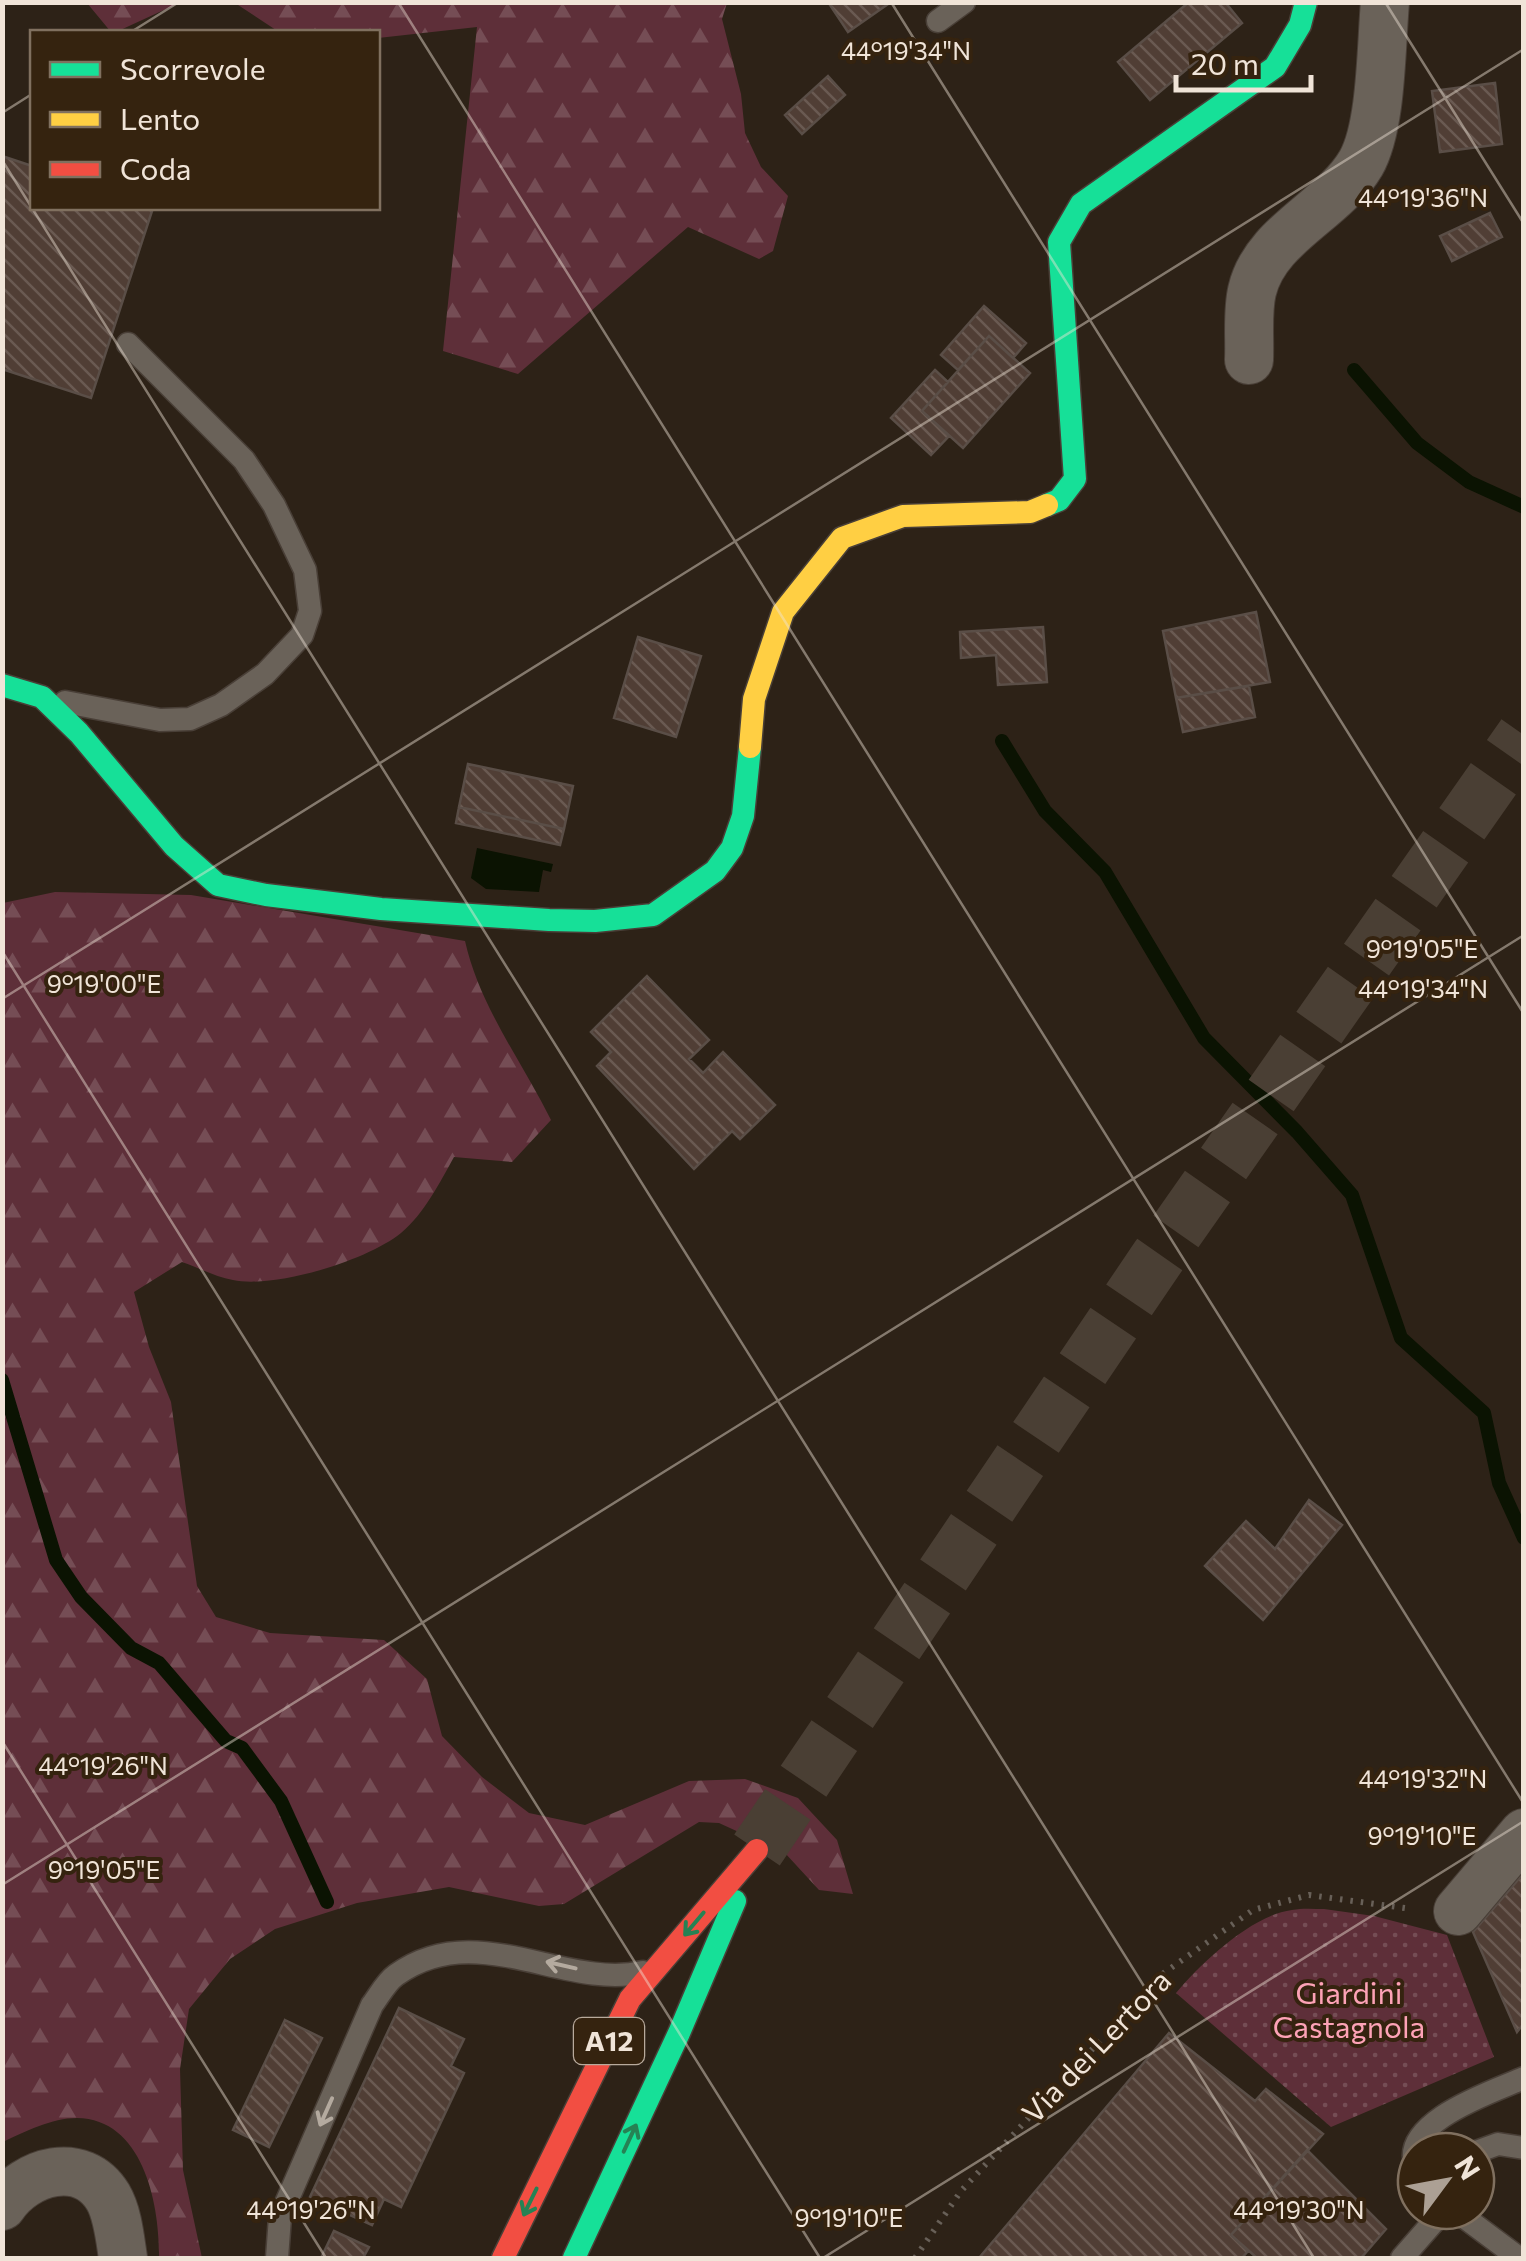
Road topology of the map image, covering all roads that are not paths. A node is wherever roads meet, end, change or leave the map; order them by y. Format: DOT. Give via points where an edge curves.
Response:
graph roads {
  1 [pos="964,2"];
  2 [pos="1306,2"];
  3 [pos="1385,2"];
  4 [pos="938,21"];
  5 [pos="128,344"];
  6 [pos="1249,360"];
  7 [pos="2,685"];
  8 [pos="42,697"];
  9 [pos="1524,1834"];
  10 [pos="1458,1911"];
  11 [pos="656,1968"];
  12 [pos="1524,2078"];
  13 [pos="1425,2131"];
  14 [pos="1496,2145"];
  15 [pos="1524,2148"];
  16 [pos="2,2206"];
  17 [pos="1426,2231"];
  18 [pos="1483,2231"];
  19 [pos="123,2258"];
  20 [pos="277,2258"];
  21 [pos="502,2258"];
  22 [pos="574,2258"];
  23 [pos="1402,2258"];
  24 [pos="1519,2258"];
  1 -- 4 [label="lane"];
  2 -- 8 [label="main road" via="1276,67 1081,204 1058,242 1075,479 1059,500 1030,512 903,516 842,538 784,612 754,699 742,816 732,848 715,871 653,915 548,920 381,909 218,885 174,846"];
  3 -- 6 [label="street" via="1376,112 1362,161 1266,258 1252,291"];
  5 -- 8 [label="lane" via="244,460 274,504 305,570 310,611 302,634 265,674 190,720"];
  7 -- 8 [label="main road"];
  9 -- 10 [label="street"];
  11 -- 20 [label="lane, A12, one-way" via="607,1976 470,1952 433,1957 394,1976 372,2006 280,2218"];
  11 -- 21 [label="main road, A12, one-way" via="630,1999"];
  22 -- 11 [label="main road, A12, one-way" via="757,1850"];
  12 -- 13 [label="lane" via="1434,2120"];
  14 -- 15 [label="lane"];
  16 -- 19 [label="street" via="30,2178 50,2172 92,2181 108,2196"];
  17 -- 23 [label="lane"];
  18 -- 24 [label="lane"];
}
